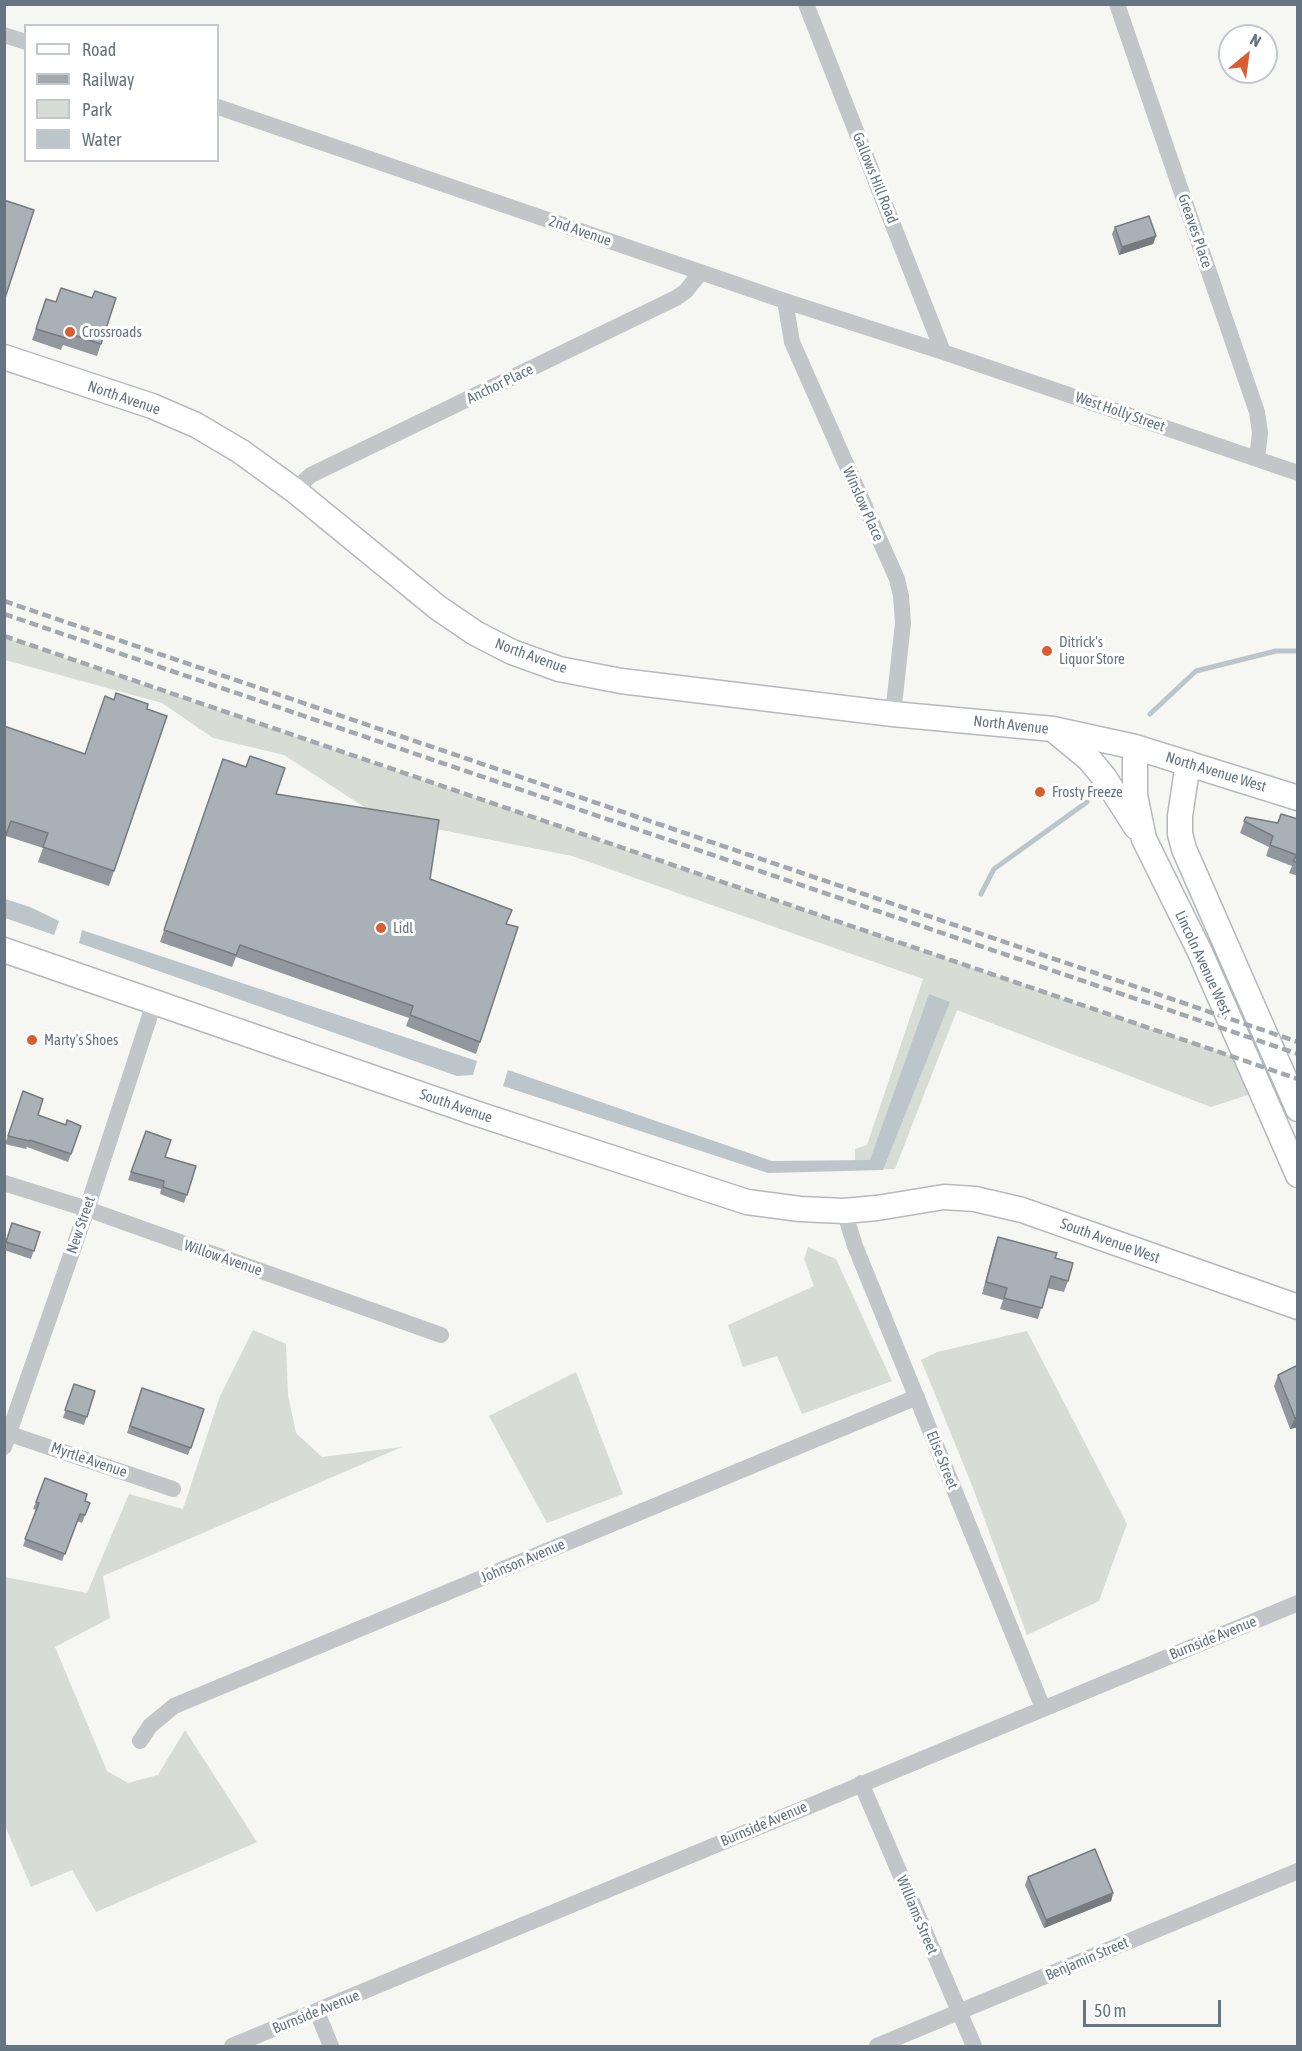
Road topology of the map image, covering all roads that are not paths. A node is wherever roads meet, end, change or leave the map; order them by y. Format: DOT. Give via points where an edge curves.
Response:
graph roads {
  1 [pos="806,4"];
  2 [pos="1117,4"];
  3 [pos="4,35"];
  4 [pos="24,41"];
  5 [pos="219,107"];
  6 [pos="701,272"];
  7 [pos="785,301"];
  8 [pos="943,352"];
  9 [pos="4,357"];
  10 [pos="1257,459"];
  11 [pos="1298,473"];
  12 [pos="294,490"];
  13 [pos="893,714"];
  14 [pos="1053,729"];
  15 [pos="1135,747"];
  16 [pos="1188,763"];
  17 [pos="1298,798"];
  18 [pos="1144,839"];
  19 [pos="4,950"];
  20 [pos="154,1003"];
  21 [pos="1298,1109"];
  22 [pos="1298,1175"];
  23 [pos="4,1183"];
  24 [pos="917,1200"];
  25 [pos="87,1209"];
  26 [pos="844,1210"];
  27 [pos="1291,1299"];
  28 [pos="441,1335"];
  29 [pos="917,1397"];
  30 [pos="6,1437"];
  31 [pos="173,1489"];
  32 [pos="1298,1603"];
  33 [pos="1043,1708"];
  34 [pos="140,1741"];
  35 [pos="861,1783"];
  36 [pos="1298,1871"];
  37 [pos="317,2012"];
  38 [pos="958,2012"];
  39 [pos="232,2046"];
  40 [pos="331,2046"];
  41 [pos="877,2046"];
  42 [pos="974,2046"];
  1 -- 8 [label="street, Gallows Hill Road"];
  2 -- 10 [label="street, Greaves Place" via="1257,412"];
  3 -- 4 [label="street"];
  5 -- 6 [label="street, 2nd Avenue"];
  6 -- 7 [label="street, 2nd Avenue"];
  6 -- 12 [label="street, Anchor Place" via="676,298 311,475"];
  7 -- 8 [label="street, 2nd Avenue"];
  7 -- 13 [label="street, Winslow Place" via="792,342 897,579 903,622"];
  8 -- 10 [label="street, West Holly Street"];
  9 -- 12 [label="main road, North Avenue" via="152,406 196,425"];
  10 -- 11 [label="street, West Holly Street"];
  12 -- 13 [label="main road, North Avenue" via="437,607 512,652 558,669 621,681"];
  13 -- 14 [label="main road, North Avenue"];
  14 -- 15 [label="main road, North Avenue"];
  14 -- 18 [label="main road" via="1104,777"];
  15 -- 16 [label="main road, North Avenue West"];
  15 -- 18 [label="main road, Lincoln Avenue West" via="1135,795"];
  16 -- 17 [label="main road, North Avenue West"];
  16 -- 21 [label="main road, Lincoln Avenue West" via="1180,816 1184,849"];
  18 -- 22 [label="main road, Lincoln Avenue West" via="1200,952"];
  19 -- 20 [label="main road, South Avenue"];
  20 -- 25 [label="street, New Street"];
  20 -- 26 [label="main road, South Avenue" via="747,1202"];
  23 -- 25 [label="street, Willow Avenue"];
  24 -- 26 [label="main road, South Avenue"];
  24 -- 27 [label="main road, South Avenue West" via="975,1199 1022,1210"];
  25 -- 28 [label="street, Willow Avenue"];
  25 -- 30 [label="street, New Street"];
  26 -- 29 [label="street, Elise Street"];
  29 -- 33 [label="street, Elise Street"];
  29 -- 34 [label="street, Johnson Avenue" via="174,1706 150,1726"];
  30 -- 31 [label="street, Myrtle Avenue"];
  32 -- 33 [label="street, Burnside Avenue"];
  33 -- 35 [label="street, Burnside Avenue"];
  35 -- 37 [label="street, Burnside Avenue"];
  35 -- 38 [label="street, Williams Street"];
  36 -- 38 [label="street, Benjamin Street"];
  37 -- 39 [label="street, Burnside Avenue"];
  37 -- 40 [label="street"];
  38 -- 41 [label="street, Benjamin Street"];
  38 -- 42 [label="street, Williams Street"];
}
